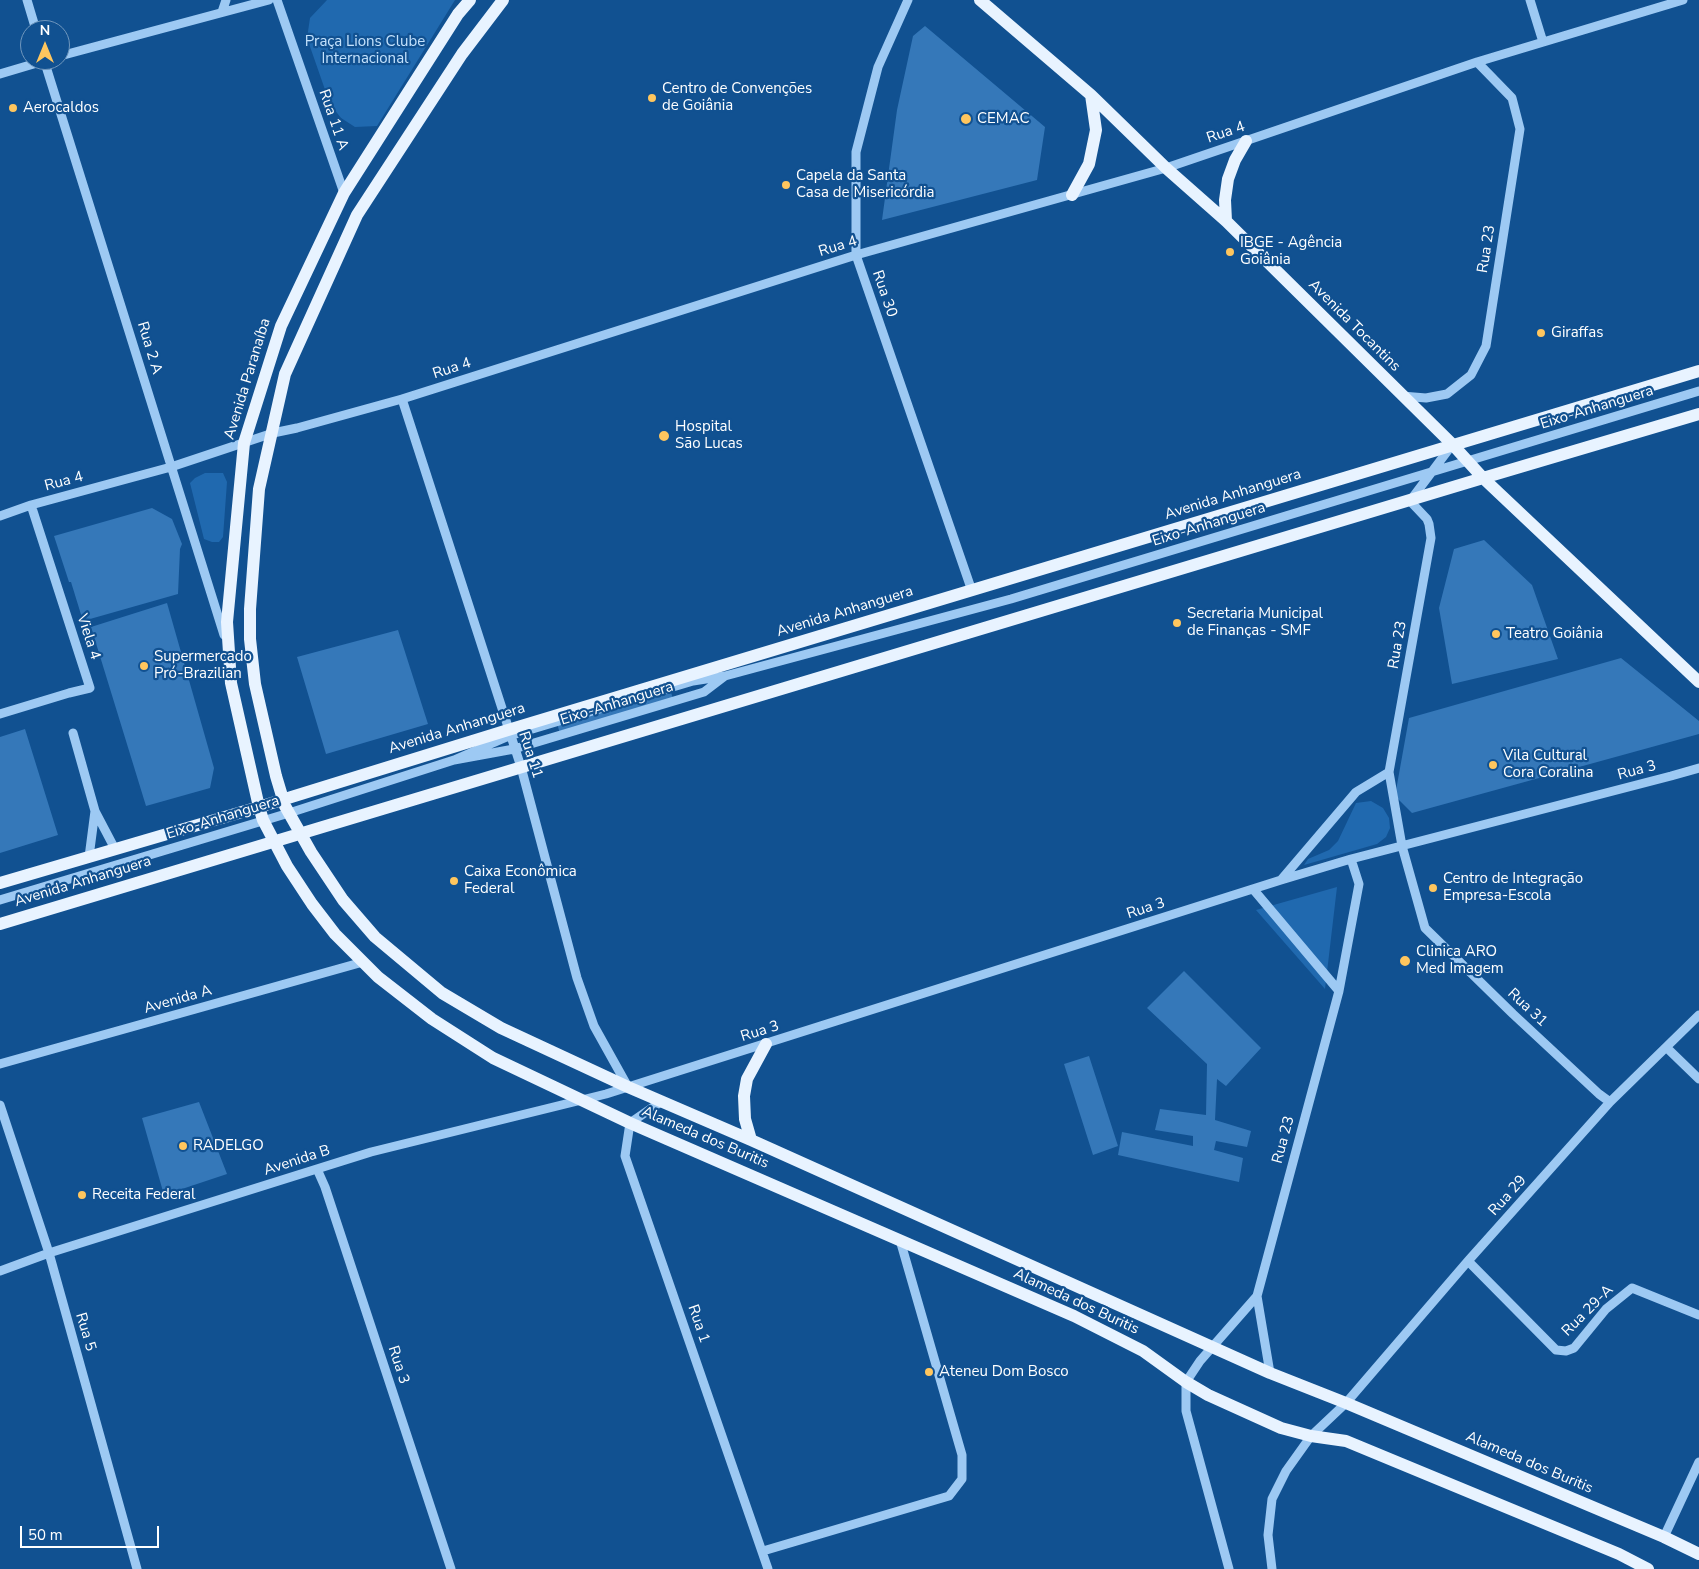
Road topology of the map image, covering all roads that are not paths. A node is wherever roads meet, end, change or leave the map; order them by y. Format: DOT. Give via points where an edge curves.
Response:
graph roads {
  1 [pos="27,0"];
  2 [pos="226,0"];
  3 [pos="269,0"];
  4 [pos="277,0"];
  5 [pos="470,0"];
  6 [pos="503,0"];
  7 [pos="908,0"];
  8 [pos="980,0"];
  9 [pos="1530,0"];
  10 [pos="1683,0"];
  11 [pos="222,12"];
  12 [pos="33,20"];
  13 [pos="1543,42"];
  14 [pos="70,53"];
  15 [pos="1478,62"];
  16 [pos="20,68"];
  17 [pos="48,70"];
  18 [pos="0,74"];
  19 [pos="1091,95"];
  20 [pos="1246,141"];
  21 [pos="1166,168"];
  22 [pos="344,193"];
  23 [pos="1072,195"];
  24 [pos="1226,222"];
  25 [pos="856,255"];
  26 [pos="1699,371"];
  27 [pos="1699,391"];
  28 [pos="1402,396"];
  29 [pos="402,400"];
  30 [pos="1699,414"];
  31 [pos="273,433"];
  32 [pos="244,443"];
  33 [pos="1453,444"];
  34 [pos="1468,461"];
  35 [pos="171,467"];
  36 [pos="1431,472"];
  37 [pos="1483,478"];
  38 [pos="1410,501"];
  39 [pos="31,506"];
  40 [pos="0,516"];
  41 [pos="972,591"];
  42 [pos="228,644"];
  43 [pos="725,676"];
  44 [pos="1699,682"];
  45 [pos="0,714"];
  46 [pos="73,733"];
  47 [pos="509,733"];
  48 [pos="514,749"];
  49 [pos="454,760"];
  50 [pos="521,767"];
  51 [pos="1699,768"];
  52 [pos="1389,772"];
  53 [pos="283,800"];
  54 [pos="259,807"];
  55 [pos="95,811"];
  56 [pos="289,813"];
  57 [pos="264,820"];
  58 [pos="301,834"];
  59 [pos="274,842"];
  60 [pos="1402,846"];
  61 [pos="115,849"];
  62 [pos="89,857"];
  63 [pos="1350,859"];
  64 [pos="1281,880"];
  65 [pos="0,883"];
  66 [pos="1253,889"];
  67 [pos="0,900"];
  68 [pos="0,924"];
  69 [pos="363,962"];
  70 [pos="1339,991"];
  71 [pos="1699,1015"];
  72 [pos="766,1044"];
  73 [pos="1667,1048"];
  74 [pos="0,1064"];
  75 [pos="1699,1079"];
  76 [pos="628,1087"];
  77 [pos="606,1094"];
  78 [pos="584,1101"];
  79 [pos="662,1101"];
  80 [pos="1610,1102"];
  81 [pos="0,1105"];
  82 [pos="630,1123"];
  83 [pos="751,1140"];
  84 [pos="317,1169"];
  85 [pos="900,1240"];
  86 [pos="49,1253"];
  87 [pos="1468,1261"];
  88 [pos="0,1271"];
  89 [pos="1258,1296"];
  90 [pos="1699,1315"];
  91 [pos="1214,1347"];
  92 [pos="1270,1373"];
  93 [pos="1186,1382"];
  94 [pos="1346,1402"];
  95 [pos="1311,1436"];
  96 [pos="1699,1462"];
  97 [pos="1664,1537"];
  98 [pos="762,1551"];
  99 [pos="1699,1554"];
  100 [pos="137,1569"];
  101 [pos="451,1569"];
  102 [pos="768,1569"];
  103 [pos="1229,1569"];
  104 [pos="1272,1569"];
  105 [pos="1648,1569"];
  1 -- 12 [label="street"];
  2 -- 11 [label="street"];
  3 -- 11 [label="street"];
  4 -- 22 [label="street, Rua 11 A"];
  5 -- 22 [label="main road, Avenida Paranaíba"];
  6 -- 31 [label="main road" via="462,54 357,215 285,374"];
  7 -- 25 [label="street, Rua 30" via="878,67 856,152"];
  8 -- 19 [label="main road, Avenida Tocantins"];
  9 -- 13 [label="street"];
  10 -- 13 [label="street, Rua 4"];
  11 -- 14 [label="street"];
  13 -- 15 [label="street, Rua 4"];
  15 -- 20 [label="street, Rua 4"];
  15 -- 28 [label="street, Rua 23" via="1512,98 1520,129 1486,346 1471,375 1447,394 1426,398"];
  16 -- 18 [label="street"];
  17 -- 35 [label="street, Rua 2 A"];
  19 -- 21 [label="main road, Avenida Tocantins"];
  19 -- 23 [label="main road" via="1096,130 1089,164"];
  20 -- 21 [label="street, Rua 4"];
  20 -- 24 [label="main road" via="1228,180"];
  21 -- 23 [label="street, Rua 4"];
  21 -- 24 [label="main road, Avenida Tocantins"];
  22 -- 32 [label="main road, Avenida Paranaíba" via="281,326"];
  23 -- 25 [label="street, Rua 4"];
  24 -- 28 [label="main road, Avenida Tocantins"];
  25 -- 29 [label="street, Rua 4"];
  25 -- 41 [label="street, Rua 30"];
  26 -- 33 [label="main road, Avenida Anhanguera"];
  27 -- 34 [label="street, Eixo-Anhanguera"];
  28 -- 33 [label="main road, Avenida Tocantins"];
  29 -- 31 [label="street, Rua 4"];
  29 -- 47 [label="street, Rua 11"];
  30 -- 37 [label="main road, Avenida Anhanguera"];
  31 -- 32 [label="street, Rua 4"];
  31 -- 53 [label="main road" via="259,489 250,639 255,684"];
  32 -- 35 [label="street, Rua 4"];
  32 -- 42 [label="main road, Avenida Paranaíba" via="229,599"];
  33 -- 34 [label="main road, Avenida Tocantins"];
  33 -- 36 [label="street"];
  33 -- 41 [label="main road, Avenida Anhanguera"];
  34 -- 36 [label="street, Eixo-Anhanguera"];
  34 -- 37 [label="main road, Avenida Tocantins"];
  35 -- 39 [label="street, Rua 4"];
  35 -- 42 [label="street, Rua 2 A"];
  36 -- 38 [label="street"];
  36 -- 43 [label="street, Eixo-Anhanguera" via="1011,599"];
  37 -- 38 [label="main road, Avenida Anhanguera"];
  37 -- 44 [label="main road, Avenida Tocantins"];
  38 -- 50 [label="main road, Avenida Anhanguera"];
  38 -- 52 [label="street, Rua 23" via="1427,519 1431,538"];
  39 -- 40 [label="street, Rua 4"];
  39 -- 45 [label="street, Viela 4" via="90,688"];
  41 -- 47 [label="main road, Avenida Anhanguera"];
  42 -- 54 [label="main road, Avenida Paranaíba" via="234,695"];
  43 -- 47 [label="street, Eixo-Anhanguera" via="693,681"];
  43 -- 48 [label="street, Eixo-Anhanguera" via="704,692"];
  46 -- 55 [label="street"];
  47 -- 48 [label="street, Rua 11"];
  47 -- 49 [label="street, Eixo-Anhanguera"];
  47 -- 53 [label="main road, Avenida Anhanguera"];
  48 -- 49 [label="street, Eixo-Anhanguera"];
  48 -- 50 [label="street, Rua 11"];
  49 -- 56 [label="street, Eixo-Anhanguera"];
  50 -- 58 [label="main road, Avenida Anhanguera"];
  50 -- 76 [label="street, Rua 11" via="577,978 594,1026"];
  51 -- 60 [label="street, Rua 3"];
  52 -- 60 [label="street, Rua 23"];
  52 -- 64 [label="street" via="1356,792"];
  53 -- 54 [label="main road, Avenida Anhanguera"];
  53 -- 56 [label="main road"];
  54 -- 57 [label="main road, Avenida Paranaíba"];
  54 -- 61 [label="main road, Avenida Anhanguera"];
  55 -- 61 [label="street"];
  55 -- 62 [label="street"];
  56 -- 57 [label="street, Eixo-Anhanguera"];
  56 -- 58 [label="main road"];
  57 -- 59 [label="main road, Avenida Paranaíba"];
  57 -- 67 [label="street, Eixo-Anhanguera"];
  58 -- 59 [label="main road, Avenida Anhanguera"];
  58 -- 76 [label="main road, Alameda dos Buritis" via="322,871 356,916 393,953 442,993 502,1028"];
  59 -- 68 [label="main road, Avenida Anhanguera"];
  59 -- 69 [label="main road, Alameda dos Buritis" via="312,904 335,934"];
  60 -- 63 [label="street, Rua 3"];
  60 -- 80 [label="street, Rua 31" via="1425,928"];
  61 -- 62 [label="main road, Avenida Anhanguera"];
  62 -- 65 [label="main road, Avenida Anhanguera"];
  63 -- 64 [label="street, Rua 3"];
  63 -- 70 [label="street, Rua 23" via="1359,884"];
  64 -- 66 [label="street, Rua 3"];
  66 -- 70 [label="street"];
  66 -- 72 [label="street, Rua 3"];
  69 -- 74 [label="street, Avenida A"];
  69 -- 78 [label="main road, Alameda dos Buritis" via="432,1019 486,1053"];
  70 -- 89 [label="street, Rua 23"];
  71 -- 73 [label="street, Rua 29"];
  72 -- 76 [label="street, Rua 3"];
  72 -- 83 [label="main road" via="747,1079 744,1096 745,1119"];
  73 -- 75 [label="street"];
  73 -- 80 [label="street, Rua 29"];
  76 -- 77 [label="street, Rua 3"];
  76 -- 79 [label="main road, Alameda dos Buritis"];
  77 -- 78 [label="street, Avenida B"];
  78 -- 82 [label="main road, Alameda dos Buritis"];
  78 -- 84 [label="street, Avenida B" via="371,1152"];
  79 -- 82 [label="street"];
  79 -- 83 [label="main road, Alameda dos Buritis"];
  80 -- 87 [label="street, Rua 29"];
  81 -- 86 [label="street, Rua 5"];
  82 -- 85 [label="main road, Alameda dos Buritis"];
  82 -- 98 [label="street, Rua 1" via="625,1156"];
  83 -- 91 [label="main road, Alameda dos Buritis"];
  84 -- 86 [label="street, Avenida B"];
  84 -- 101 [label="street, Rua 3"];
  85 -- 93 [label="main road, Alameda dos Buritis" via="1129,1343"];
  85 -- 98 [label="street" via="962,1455 962,1478 949,1496"];
  86 -- 88 [label="street, Avenida B"];
  86 -- 100 [label="street, Rua 5"];
  87 -- 90 [label="street, Rua 29-A" via="1556,1350 1574,1348 1606,1309 1632,1288"];
  87 -- 94 [label="street, Rua 29"];
  89 -- 91 [label="street, Rua 23"];
  89 -- 92 [label="street, Rua 23"];
  91 -- 92 [label="main road, Alameda dos Buritis"];
  91 -- 93 [label="street"];
  92 -- 94 [label="main road, Alameda dos Buritis"];
  93 -- 95 [label="main road, Alameda dos Buritis" via="1280,1428"];
  93 -- 103 [label="street" via="1186,1410"];
  94 -- 95 [label="street"];
  94 -- 97 [label="main road, Alameda dos Buritis"];
  95 -- 104 [label="street" via="1286,1471 1272,1499 1268,1535"];
  95 -- 105 [label="main road, Alameda dos Buritis" via="1346,1441"];
  96 -- 97 [label="street"];
  97 -- 99 [label="main road, Alameda dos Buritis"];
  98 -- 102 [label="street, Rua 1"];
}
